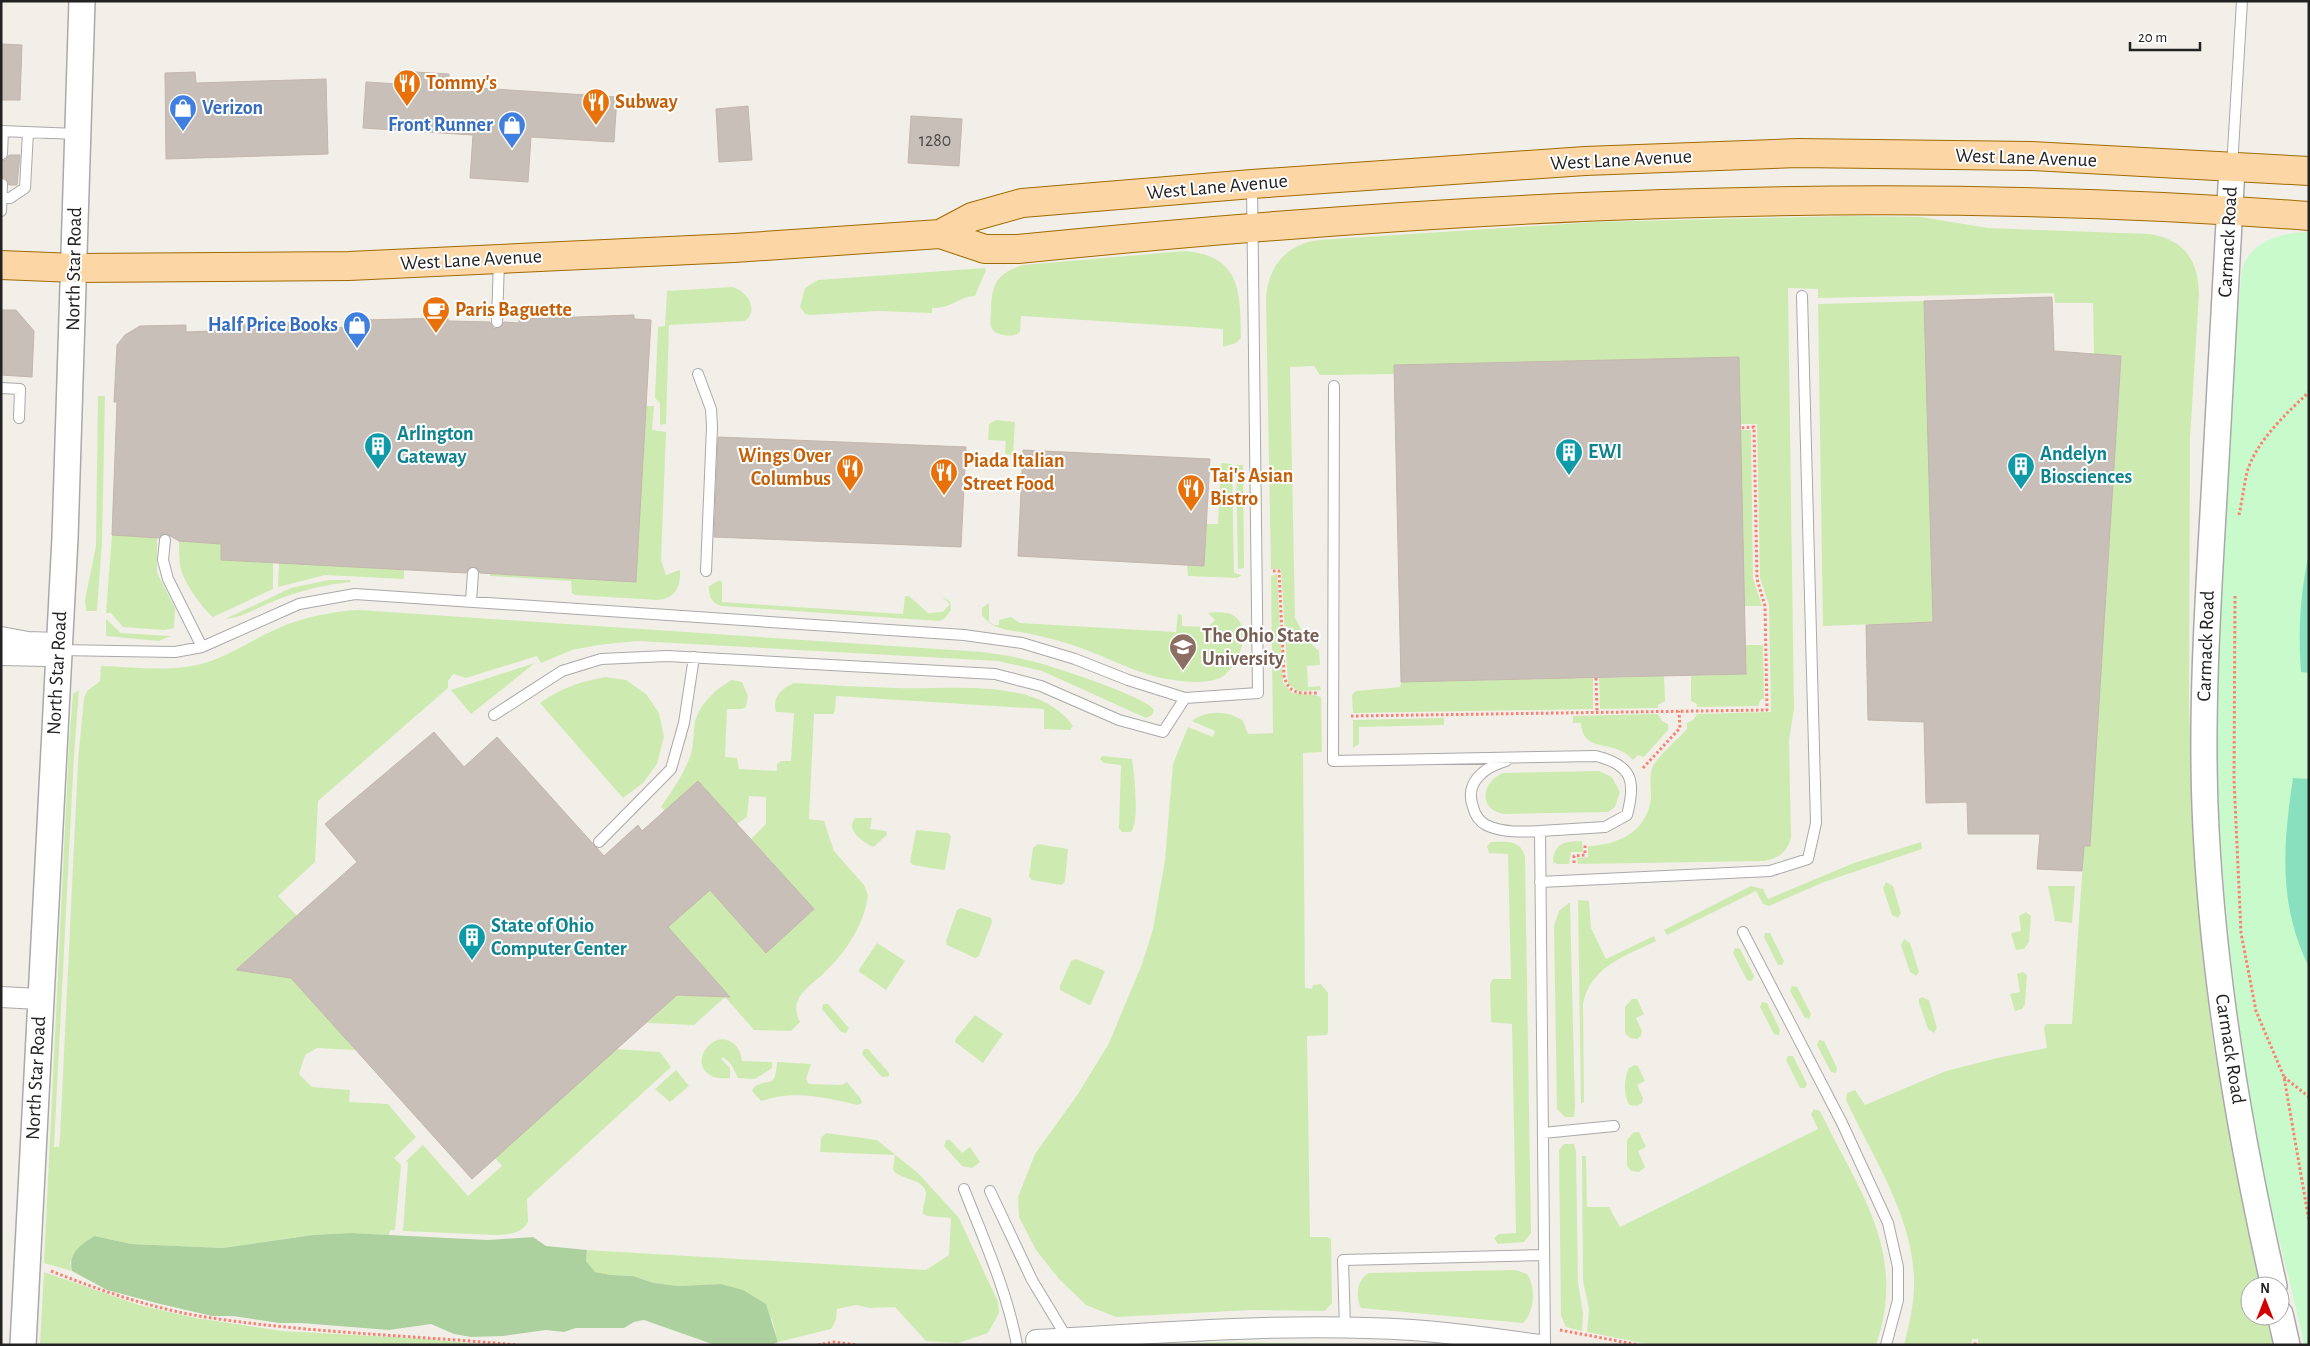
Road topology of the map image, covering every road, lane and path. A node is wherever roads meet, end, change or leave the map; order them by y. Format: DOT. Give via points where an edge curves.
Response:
graph roads {
  1 [pos="82,1"];
  2 [pos="2242,1"];
  3 [pos="2,131"];
  4 [pos="28,132"];
  5 [pos="77,134"];
  6 [pos="2,154"];
  7 [pos="2232,168"];
  8 [pos="2309,171"];
  9 [pos="2,184"];
  10 [pos="1252,184"];
  11 [pos="1,198"];
  12 [pos="2230,210"];
  13 [pos="1,212"];
  14 [pos="2309,216"];
  15 [pos="1254,229"];
  16 [pos="940,234"];
  17 [pos="499,259"];
  18 [pos="1,265"];
  19 [pos="75,268"];
  20 [pos="1802,296"];
  21 [pos="498,322"];
  22 [pos="698,374"];
  23 [pos="1334,386"];
  24 [pos="1,388"];
  25 [pos="2309,392"];
  26 [pos="19,418"];
  27 [pos="1740,428"];
  28 [pos="2238,517"];
  29 [pos="165,540"];
  30 [pos="706,571"];
  31 [pos="1272,571"];
  32 [pos="473,573"];
  33 [pos="2235,593"];
  34 [pos="472,601"];
  35 [pos="1,637"];
  36 [pos="202,647"];
  37 [pos="58,650"];
  38 [pos="1,656"];
  39 [pos="694,657"];
  40 [pos="1596,678"];
  41 [pos="1321,693"];
  42 [pos="1185,698"];
  43 [pos="1597,712"];
  44 [pos="494,715"];
  45 [pos="1351,716"];
  46 [pos="1519,757"];
  47 [pos="1540,831"];
  48 [pos="599,842"];
  49 [pos="1540,882"];
  50 [pos="1743,932"];
  51 [pos="1,997"];
  52 [pos="39,999"];
  53 [pos="2284,1077"];
  54 [pos="2309,1097"];
  55 [pos="1614,1126"];
  56 [pos="1543,1133"];
  57 [pos="964,1189"];
  58 [pos="990,1191"];
  59 [pos="2309,1221"];
  60 [pos="1544,1255"];
  61 [pos="48,1270"];
  62 [pos="2272,1276"];
  63 [pos="2283,1326"];
  64 [pos="1345,1328"];
  65 [pos="1542,1336"];
  66 [pos="1067,1338"];
  67 [pos="1975,1340"];
  68 [pos="1026,1342"];
  69 [pos="23,1345"];
  70 [pos="517,1345"];
  71 [pos="820,1345"];
  72 [pos="858,1345"];
  73 [pos="1545,1345"];
  74 [pos="1639,1345"];
  75 [pos="1886,1345"];
  76 [pos="1975,1345"];
  77 [pos="2287,1345"];
  1 -- 5 [label="street, North Star Road"];
  2 -- 7 [label="lane, Carmack Road"];
  3 -- 4 [label="lane"];
  3 -- 6 [label="lane"];
  4 -- 5 [label="lane"];
  4 -- 11 [label="lane" via="26,188 10,198"];
  5 -- 19 [label="street, North Star Road"];
  7 -- 8 [label="main road, West Lane Avenue"];
  7 -- 10 [label="main road, West Lane Avenue" via="2031,156 1798,153 1585,161"];
  7 -- 12 [label="street, Carmack Road"];
  9 -- 11 [label="lane"];
  10 -- 15 [label="lane"];
  10 -- 16 [label="main road, West Lane Avenue" via="1022,203 972,217"];
  11 -- 13 [label="lane"];
  12 -- 14 [label="main road, West Lane Avenue"];
  12 -- 15 [label="main road, West Lane Avenue" via="2044,201 1800,200 1552,209"];
  12 -- 62 [label="street, Carmack Road" via="2207,599 2205,806 2213,925 2226,1043"];
  15 -- 16 [label="main road, West Lane Avenue" via="1018,249 985,249"];
  15 -- 42 [label="lane" via="1258,693"];
  16 -- 17 [label="main road, West Lane Avenue"];
  17 -- 19 [label="main road, West Lane Avenue" via="349,266"];
  17 -- 21 [label="lane"];
  18 -- 19 [label="main road, West Lane Avenue"];
  19 -- 37 [label="street, North Star Road"];
  20 -- 49 [label="lane" via="1816,823 1808,859 1770,871"];
  22 -- 30 [label="lane" via="711,409 712,427"];
  23 -- 46 [label="lane" via="1332,761"];
  24 -- 26 [label="lane" via="20,389"];
  25 -- 28 [label="path" via="2264,440 2248,471"];
  27 -- 43 [label="path" via="1754,427 1757,579 1765,606 1767,710"];
  29 -- 36 [label="lane" via="163,560 168,579"];
  31 -- 41 [label="path" via="1279,571 1286,685 1300,694"];
  32 -- 34 [label="lane"];
  33 -- 53 [label="path" via="2234,780 2241,934 2256,1011"];
  34 -- 36 [label="lane" via="355,594 329,598 299,604"];
  34 -- 42 [label="lane" via="964,635 1013,642 1075,659"];
  35 -- 37 [label="street"];
  36 -- 37 [label="lane" via="149,654"];
  37 -- 38 [label="street"];
  37 -- 52 [label="street, North Star Road"];
  39 -- 42 [label="lane" via="995,674 1041,686 1119,720 1163,732"];
  39 -- 44 [label="lane" via="601,659 562,671"];
  39 -- 48 [label="lane" via="684,724 671,769"];
  40 -- 43 [label="path"];
  43 -- 45 [label="path"];
  46 -- 47 [label="lane" via="1484,770 1473,782 1471,803 1476,816 1484,824 1498,830"];
  46 -- 47 [label="lane" via="1596,756 1611,759 1632,780 1633,794 1627,815 1605,827"];
  47 -- 49 [label="lane"];
  49 -- 56 [label="lane"];
  50 -- 75 [label="lane" via="1842,1123 1888,1223 1898,1267 1898,1300"];
  51 -- 52 [label="street"];
  52 -- 69 [label="street, North Star Road"];
  53 -- 54 [label="path"];
  53 -- 59 [label="path"];
  55 -- 56 [label="lane"];
  56 -- 60 [label="lane"];
  57 -- 68 [label="lane" via="1013,1322"];
  58 -- 66 [label="lane" via="1032,1280"];
  60 -- 64 [label="lane" via="1343,1260"];
  60 -- 65 [label="lane"];
  61 -- 70 [label="path" via="140,1303 198,1315 285,1328"];
  63 -- 77 [label="street"];
  64 -- 65 [label="street"];
  64 -- 66 [label="street" via="1255,1328"];
  65 -- 73 [label="lane"];
  65 -- 74 [label="path"];
  66 -- 68 [label="street"];
  67 -- 76 [label="path"];
  71 -- 72 [label="path" via="834,1342"];
}
